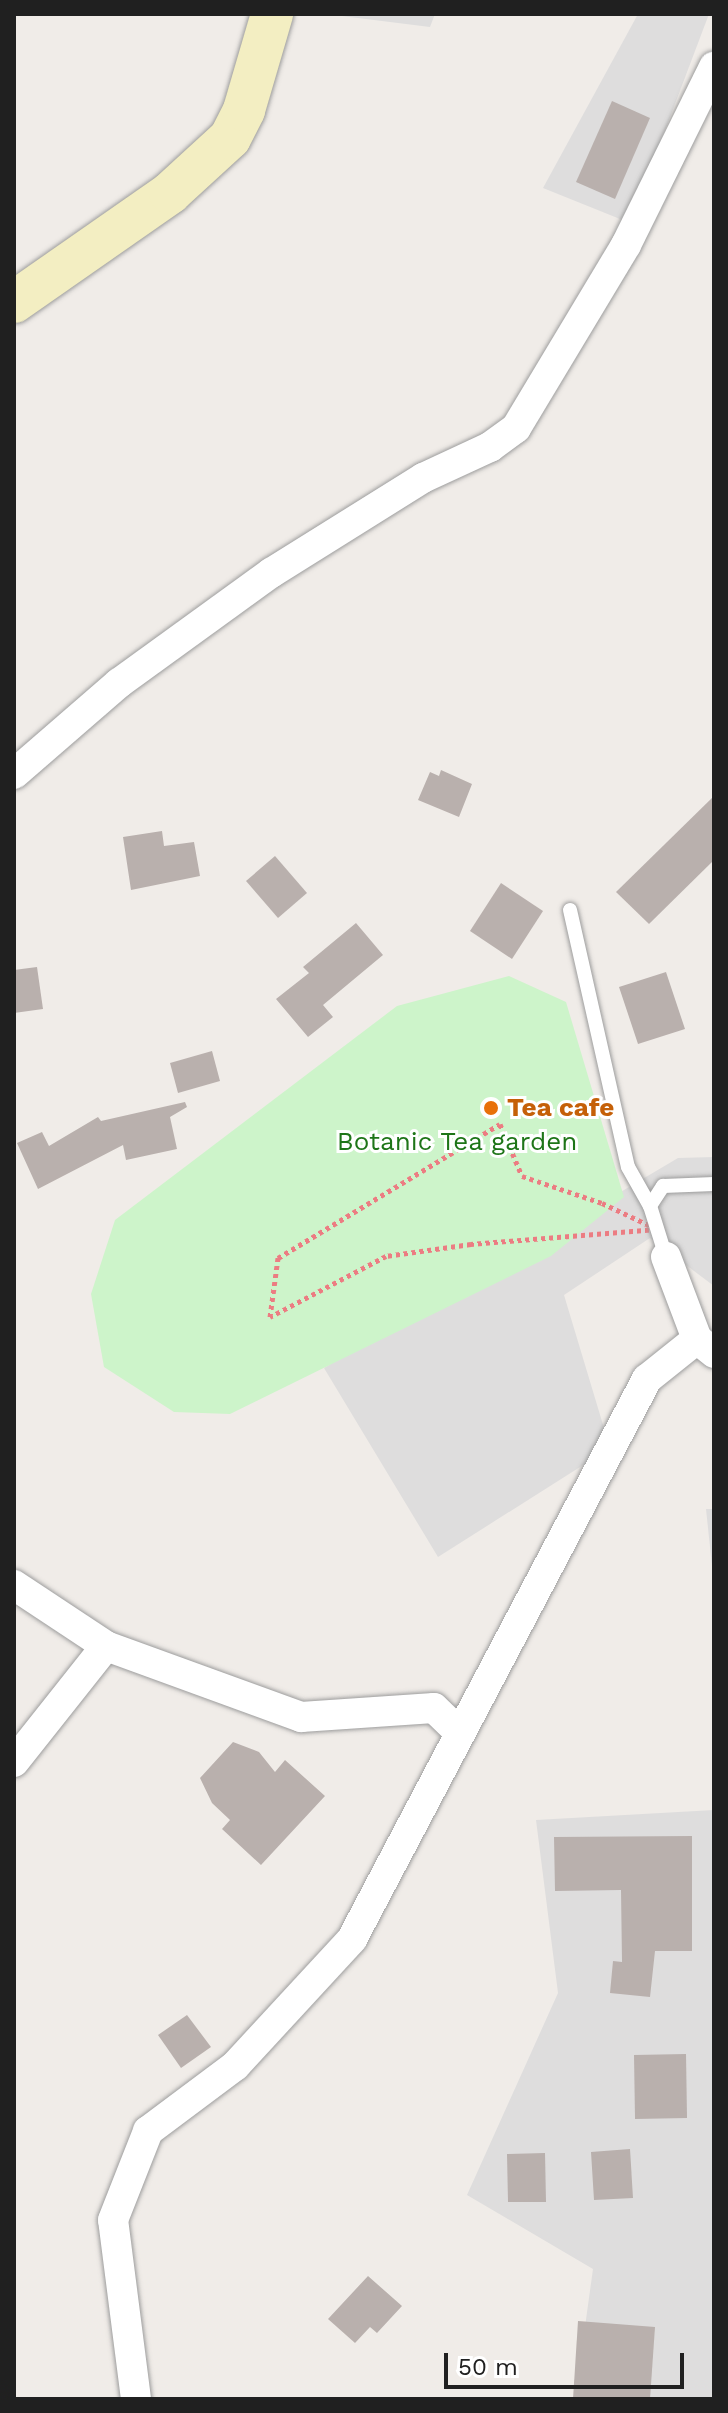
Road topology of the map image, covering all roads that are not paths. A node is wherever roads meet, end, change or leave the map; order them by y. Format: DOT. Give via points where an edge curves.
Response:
graph roads {
  1 [pos="272,14"];
  2 [pos="714,67"];
  3 [pos="14,302"];
  4 [pos="14,774"];
  5 [pos="570,910"];
  6 [pos="714,1184"];
  7 [pos="650,1206"];
  8 [pos="666,1257"];
  9 [pos="706,1346"];
  10 [pos="14,1585"];
  11 [pos="106,1646"];
  12 [pos="459,1732"];
  13 [pos="14,1762"];
  14 [pos="136,2399"];
  1 -- 3 [label="street" via="244,110 230,138 170,193"];
  2 -- 4 [label="street" via="626,245 516,428 490,447 423,478 271,573 119,683"];
  5 -- 7 [label="lane" via="628,1167"];
  6 -- 7 [label="lane" via="663,1186"];
  7 -- 8 [label="lane"];
  8 -- 9 [label="street"];
  9 -- 12 [label="street" via="647,1379"];
  10 -- 11 [label="street"];
  11 -- 12 [label="street" via="301,1717 434,1708"];
  11 -- 13 [label="street"];
  12 -- 14 [label="street" via="352,1939 235,2066 148,2131 113,2220"];
}
